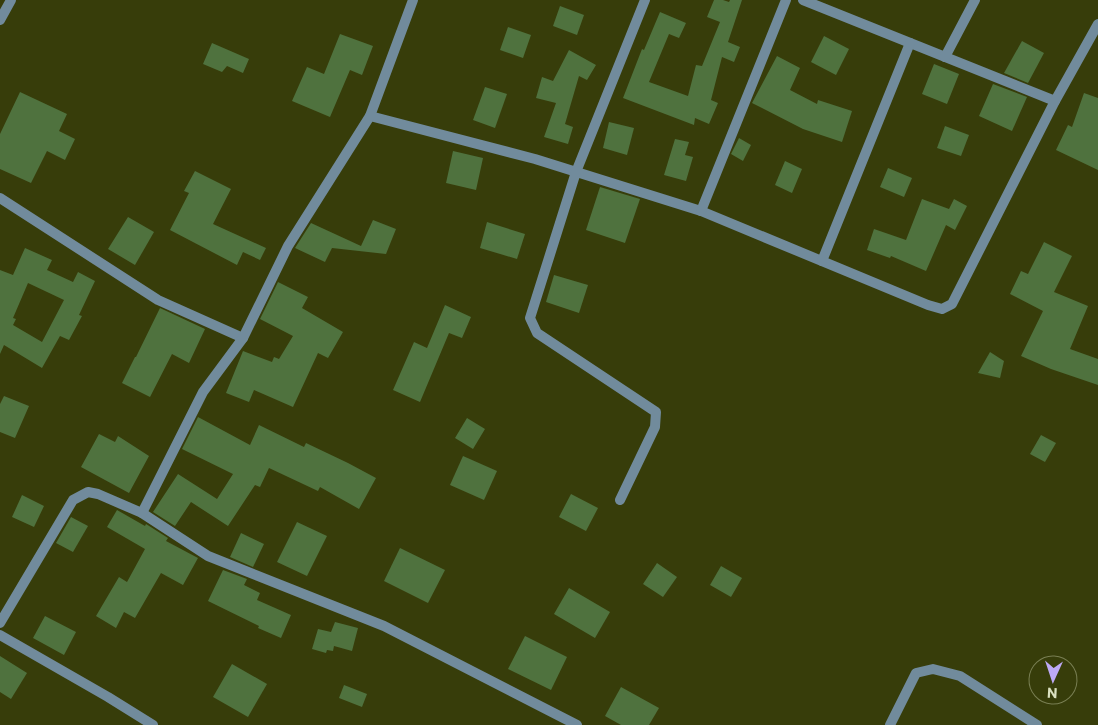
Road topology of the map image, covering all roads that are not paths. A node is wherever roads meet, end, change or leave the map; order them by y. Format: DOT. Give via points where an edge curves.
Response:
graph roads {
  1 [pos="11,0"];
  2 [pos="413,0"];
  3 [pos="645,0"];
  4 [pos="786,0"];
  5 [pos="803,0"];
  6 [pos="975,0"];
  7 [pos="0,20"];
  8 [pos="1098,24"];
  9 [pos="910,43"];
  10 [pos="945,57"];
  11 [pos="1055,101"];
  12 [pos="370,116"];
  13 [pos="576,172"];
  14 [pos="0,198"];
  15 [pos="701,211"];
  16 [pos="822,261"];
  17 [pos="243,338"];
  18 [pos="620,500"];
  19 [pos="142,513"];
  20 [pos="0,623"];
  21 [pos="0,634"];
  22 [pos="153,725"];
  23 [pos="577,725"];
  24 [pos="890,725"];
  25 [pos="1037,725"];
  1 -- 7 [label="street"];
  2 -- 12 [label="street"];
  3 -- 13 [label="street"];
  4 -- 15 [label="street"];
  5 -- 9 [label="street"];
  6 -- 10 [label="street"];
  8 -- 11 [label="street"];
  9 -- 10 [label="street"];
  9 -- 16 [label="street"];
  10 -- 11 [label="street"];
  11 -- 16 [label="street" via="952,304 942,309 928,305"];
  12 -- 13 [label="street"];
  12 -- 17 [label="street" via="288,246"];
  13 -- 15 [label="street"];
  13 -- 18 [label="street" via="530,318 537,332 656,412 655,427"];
  14 -- 17 [label="street" via="158,300"];
  15 -- 16 [label="street"];
  17 -- 19 [label="street" via="203,392"];
  19 -- 20 [label="street" via="88,492 73,500"];
  19 -- 23 [label="street" via="208,556 384,626"];
  21 -- 22 [label="street"];
  24 -- 25 [label="street" via="916,673 933,669 960,676"];
}
